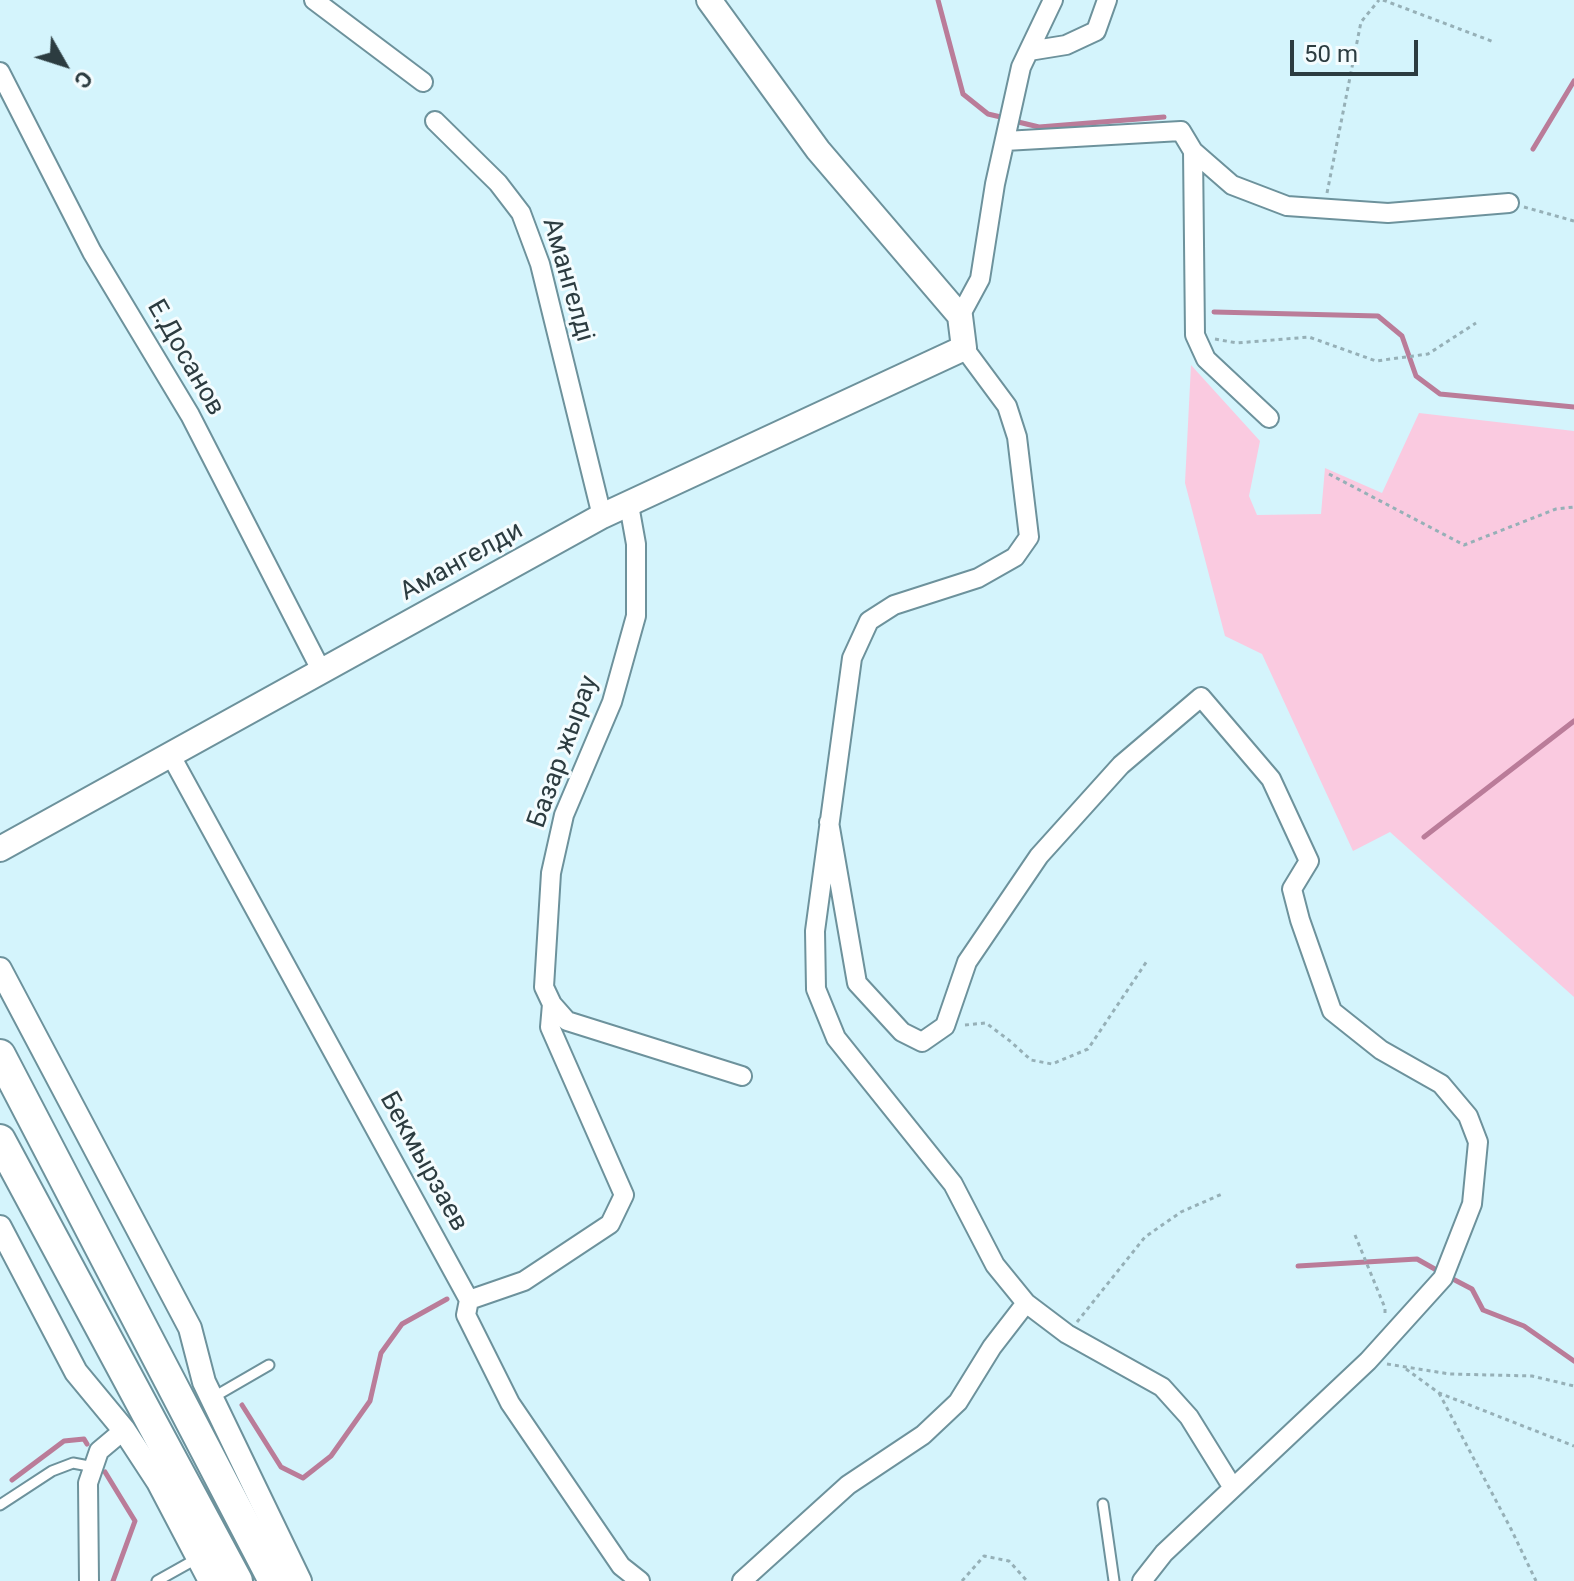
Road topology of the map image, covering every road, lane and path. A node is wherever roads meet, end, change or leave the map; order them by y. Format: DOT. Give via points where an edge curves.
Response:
graph roads {
  1 [pos="314,0"];
  2 [pos="709,0"];
  3 [pos="1053,0"];
  4 [pos="1107,0"];
  5 [pos="1381,0"];
  6 [pos="1494,42"];
  7 [pos="1029,51"];
  8 [pos="0,72"];
  9 [pos="423,82"];
  10 [pos="435,121"];
  11 [pos="1005,141"];
  12 [pos="1193,151"];
  13 [pos="1509,203"];
  14 [pos="1324,209"];
  15 [pos="1574,221"];
  16 [pos="960,316"];
  17 [pos="1476,323"];
  18 [pos="1195,335"];
  19 [pos="964,348"];
  20 [pos="1269,418"];
  21 [pos="1329,474"];
  22 [pos="629,505"];
  23 [pos="1574,507"];
  24 [pos="602,516"];
  25 [pos="322,672"];
  26 [pos="170,754"];
  27 [pos="829,822"];
  28 [pos="0,849"];
  29 [pos="1147,961"];
  30 [pos="0,969"];
  31 [pos="552,1004"];
  32 [pos="945,1026"];
  33 [pos="0,1055"];
  34 [pos="742,1076"];
  35 [pos="0,1140"];
  36 [pos="1222,1194"];
  37 [pos="0,1227"];
  38 [pos="1355,1235"];
  39 [pos="469,1300"];
  40 [pos="1026,1303"];
  41 [pos="1067,1334"];
  42 [pos="1386,1340"];
  43 [pos="1368,1361"];
  44 [pos="269,1365"];
  45 [pos="1403,1367"];
  46 [pos="1574,1386"];
  47 [pos="1439,1393"];
  48 [pos="212,1398"];
  49 [pos="124,1430"];
  50 [pos="1574,1446"];
  51 [pos="94,1467"];
  52 [pos="1233,1488"];
  53 [pos="1103,1504"];
  54 [pos="0,1505"];
  55 [pos="198,1558"];
  56 [pos="89,1581"];
  57 [pos="157,1581"];
  58 [pos="210,1581"];
  59 [pos="237,1581"];
  60 [pos="274,1581"];
  61 [pos="300,1581"];
  62 [pos="640,1581"];
  63 [pos="742,1581"];
  64 [pos="962,1581"];
  65 [pos="1027,1581"];
  66 [pos="1114,1581"];
  67 [pos="1142,1581"];
  68 [pos="1536,1581"];
  1 -- 9 [label="street"];
  2 -- 16 [label="main road" via="818,150"];
  3 -- 7 [label="street"];
  4 -- 7 [label="street" via="1096,31 1066,45"];
  5 -- 6 [label="path"];
  5 -- 14 [label="path" via="1361,22"];
  7 -- 11 [label="street"];
  8 -- 25 [label="street, Е.Досанов" via="92,252 190,415"];
  10 -- 24 [label="street, Амангелді" via="521,213 540,264"];
  11 -- 12 [label="street" via="1181,131"];
  11 -- 16 [label="street" via="980,279"];
  12 -- 14 [label="street" via="1232,185 1287,206"];
  12 -- 18 [label="street"];
  13 -- 14 [label="street" via="1388,213"];
  13 -- 15 [label="path"];
  16 -- 19 [label="main road"];
  17 -- 18 [label="path" via="1428,354 1376,361 1309,337 1237,343"];
  18 -- 20 [label="street" via="1206,359"];
  19 -- 22 [label="main road, Амангелди"];
  19 -- 27 [label="street" via="1007,406 1017,437 1029,537 1015,557 978,578 894,605 869,621 852,658"];
  21 -- 23 [label="path" via="1464,545"];
  22 -- 24 [label="main road, Амангелди"];
  22 -- 31 [label="street, Базар жырау" via="636,544 636,616 612,702 564,815 551,873 544,987"];
  24 -- 25 [label="main road, Амангелди"];
  25 -- 26 [label="main road, Амангелди"];
  26 -- 28 [label="main road, Амангелди"];
  26 -- 39 [label="street, Бекмырзаев"];
  27 -- 32 [label="street" via="857,983 902,1032 922,1042"];
  27 -- 40 [label="street" via="815,931 816,989 836,1038 953,1184 995,1265"];
  29 -- 32 [label="path" via="1088,1049 1052,1064 1031,1060 986,1023"];
  30 -- 48 [label="street" via="190,1328"];
  31 -- 34 [label="street" via="567,1021"];
  31 -- 39 [label="street, Базар жырау" via="550,1027 624,1195 610,1224 524,1281"];
  32 -- 42 [label="street" via="967,962 1039,856 1121,765 1201,697 1271,779 1309,861 1292,889 1332,1011 1381,1050 1441,1084 1468,1116 1478,1142 1472,1204 1443,1278"];
  33 -- 60 [label="highway"];
  35 -- 59 [label="highway"];
  36 -- 41 [label="path" via="1181,1212 1145,1237"];
  37 -- 49 [label="street" via="76,1372"];
  38 -- 42 [label="path" via="1385,1308"];
  39 -- 62 [label="street, Бекмырзаев" via="466,1315 510,1403 621,1566"];
  40 -- 41 [label="street"];
  40 -- 63 [label="street" via="958,1402 923,1435 848,1485"];
  41 -- 52 [label="street" via="1162,1387 1189,1417"];
  42 -- 43 [label="street"];
  43 -- 45 [label="path"];
  43 -- 52 [label="street"];
  44 -- 48 [label="lane"];
  45 -- 46 [label="path" via="1532,1376"];
  45 -- 47 [label="path"];
  47 -- 50 [label="path"];
  47 -- 68 [label="path"];
  48 -- 61 [label="street"];
  49 -- 51 [label="street" via="99,1451"];
  49 -- 55 [label="street"];
  51 -- 54 [label="lane" via="73,1463 52,1471"];
  51 -- 56 [label="street" via="88,1483"];
  52 -- 67 [label="street"];
  53 -- 66 [label="lane"];
  55 -- 57 [label="lane"];
  55 -- 58 [label="street"];
  64 -- 65 [label="path" via="984,1556 1009,1561"];
}
